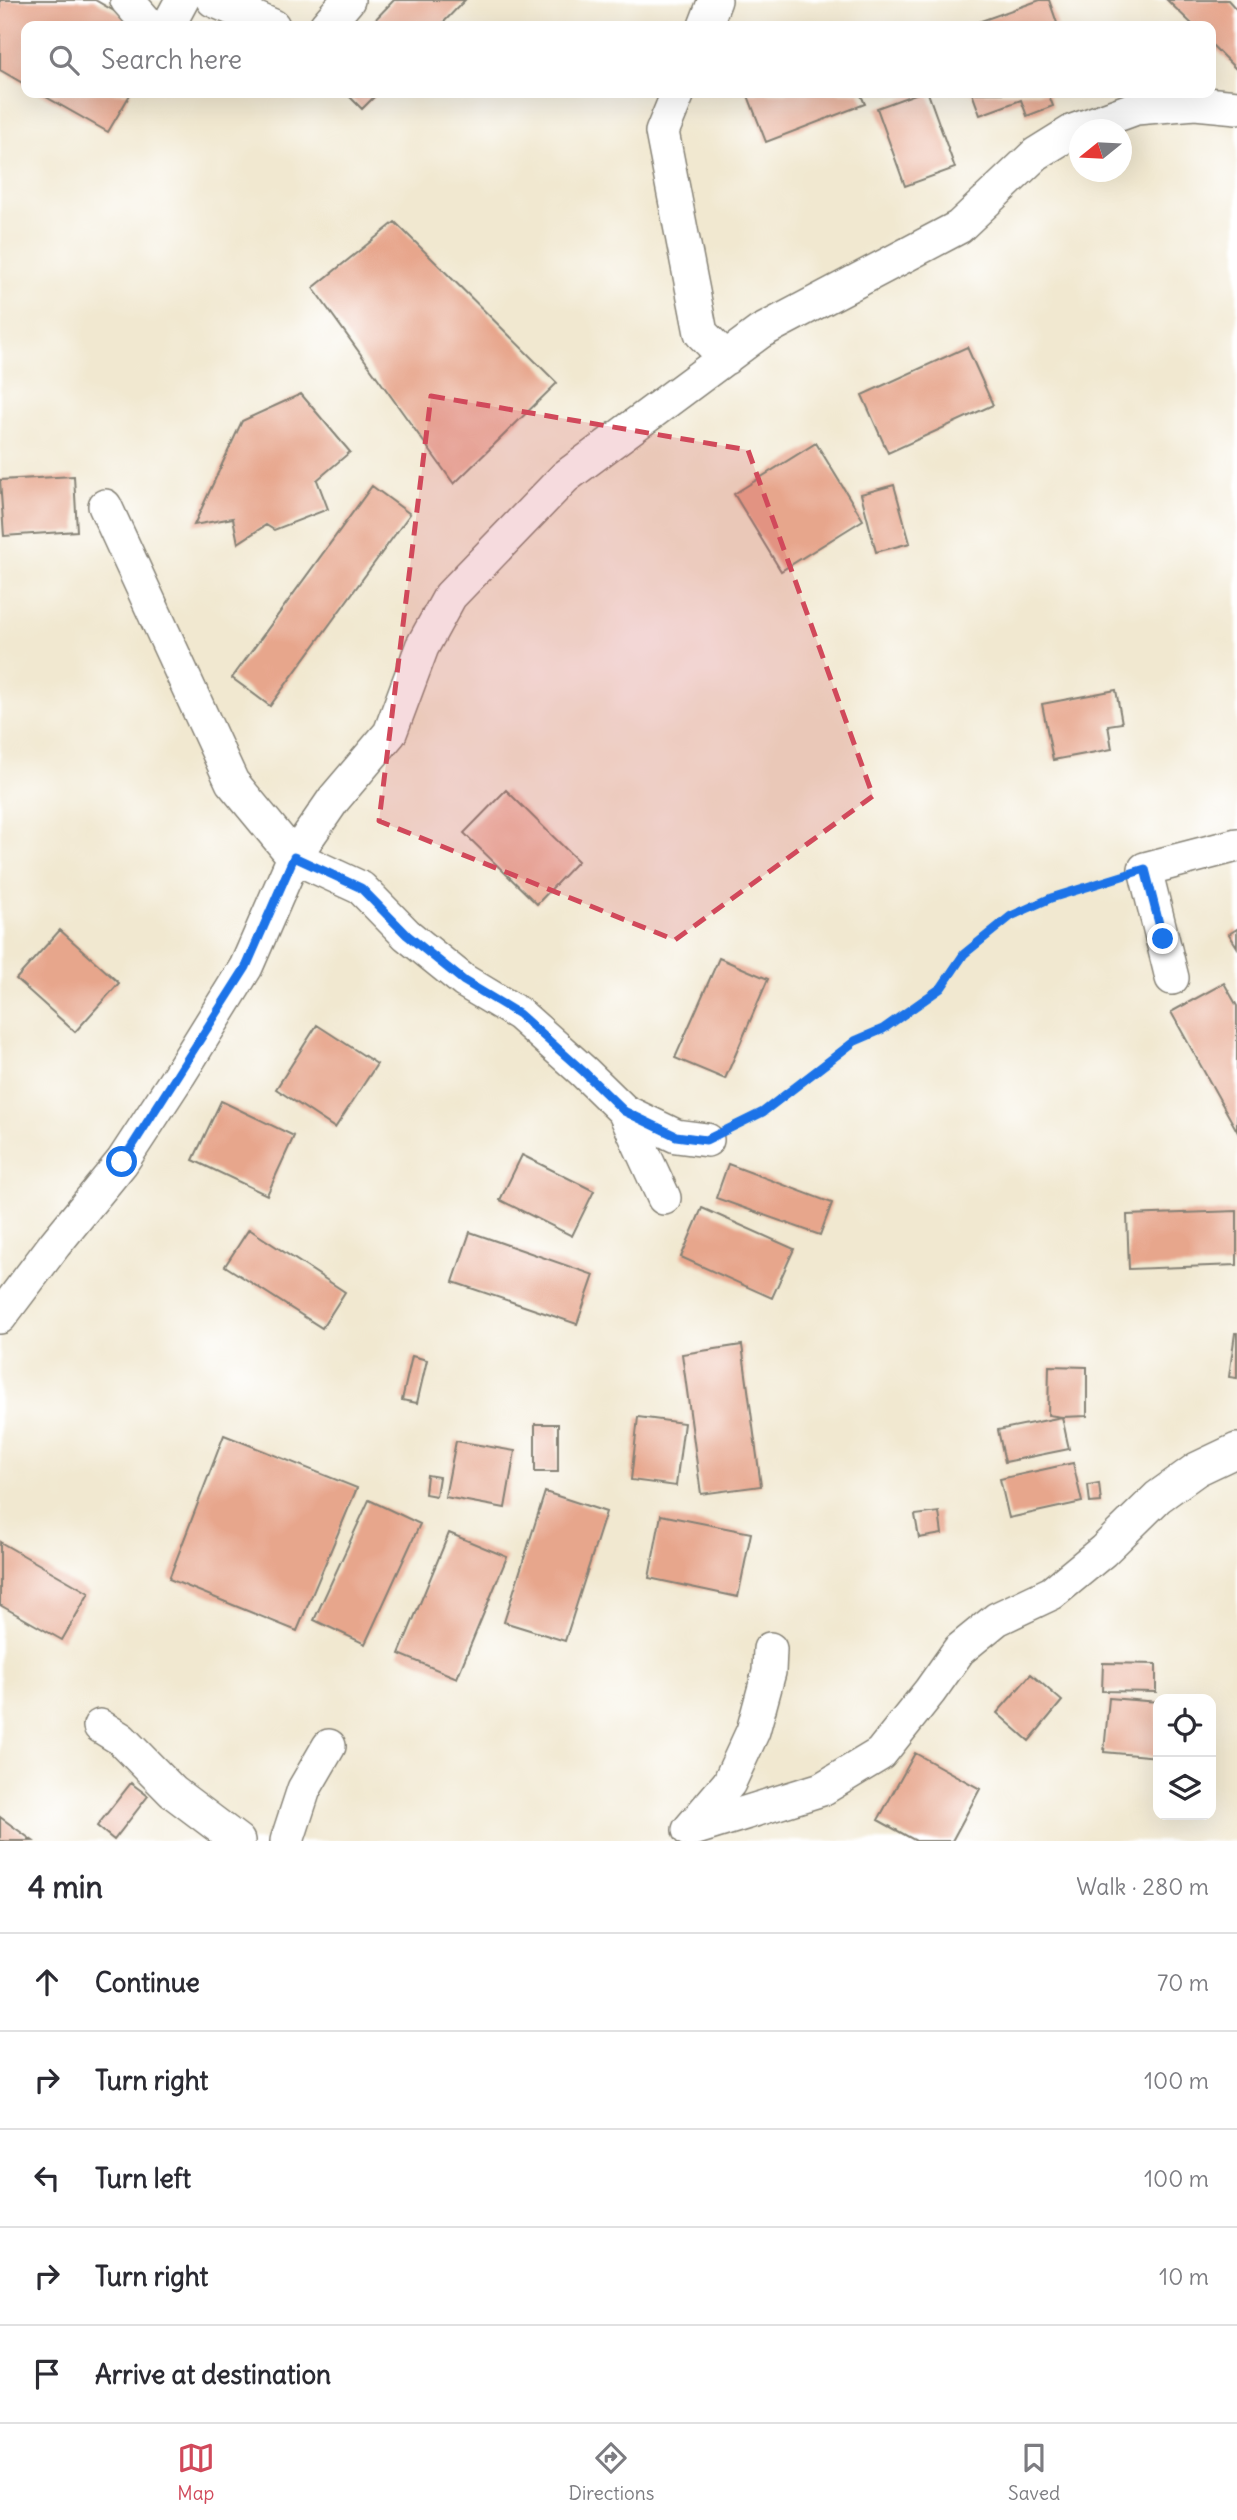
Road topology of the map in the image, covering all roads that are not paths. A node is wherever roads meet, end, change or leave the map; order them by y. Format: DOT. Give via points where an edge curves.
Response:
graph roads {
  1 [pos="127,0"];
  2 [pos="182,0"];
  3 [pos="213,0"];
  4 [pos="348,0"];
  5 [pos="715,0"];
  6 [pos="146,21"];
  7 [pos="171,21"];
  8 [pos="261,21"];
  9 [pos="330,21"];
  10 [pos="707,21"];
  11 [pos="676,98"];
  12 [pos="1237,107"];
  13 [pos="726,358"];
  14 [pos="105,506"];
  15 [pos="1237,845"];
  16 [pos="294,857"];
  17 [pos="1172,978"];
  18 [pos="624,1111"];
  19 [pos="706,1140"];
  20 [pos="664,1198"];
  21 [pos="0,1317"];
  22 [pos="1237,1450"];
  23 [pos="770,1649"];
  24 [pos="100,1726"];
  25 [pos="329,1746"];
  26 [pos="686,1835"];
  27 [pos="238,1841"];
  28 [pos="287,1841"];
  1 -- 6 [label="street"];
  2 -- 7 [label="street"];
  3 -- 8 [label="street"];
  4 -- 9 [label="street"];
  5 -- 10 [label="street"];
  11 -- 13 [label="street" via="662,132 701,333"];
  12 -- 13 [label="street" via="1195,103 1136,108 1073,131 1037,154 959,227 760,332"];
  13 -- 16 [label="street" via="565,477 450,596 422,647 390,733 334,799"];
  14 -- 16 [label="street" via="232,782"];
  15 -- 17 [label="street" via="1145,869"];
  16 -- 18 [label="street" via="361,888 407,935 464,981 519,1014"];
  16 -- 21 [label="street" via="246,967 179,1075 122,1162"];
  18 -- 19 [label="street" via="676,1136"];
  18 -- 20 [label="street"];
  22 -- 26 [label="street" via="1197,1469 1158,1497 1052,1593 997,1619 958,1650 880,1754 821,1788"];
  23 -- 26 [label="street" via="769,1672 753,1731 729,1783"];
  24 -- 27 [label="street" via="121,1739 173,1792"];
  25 -- 28 [label="street" via="304,1788"];
}
